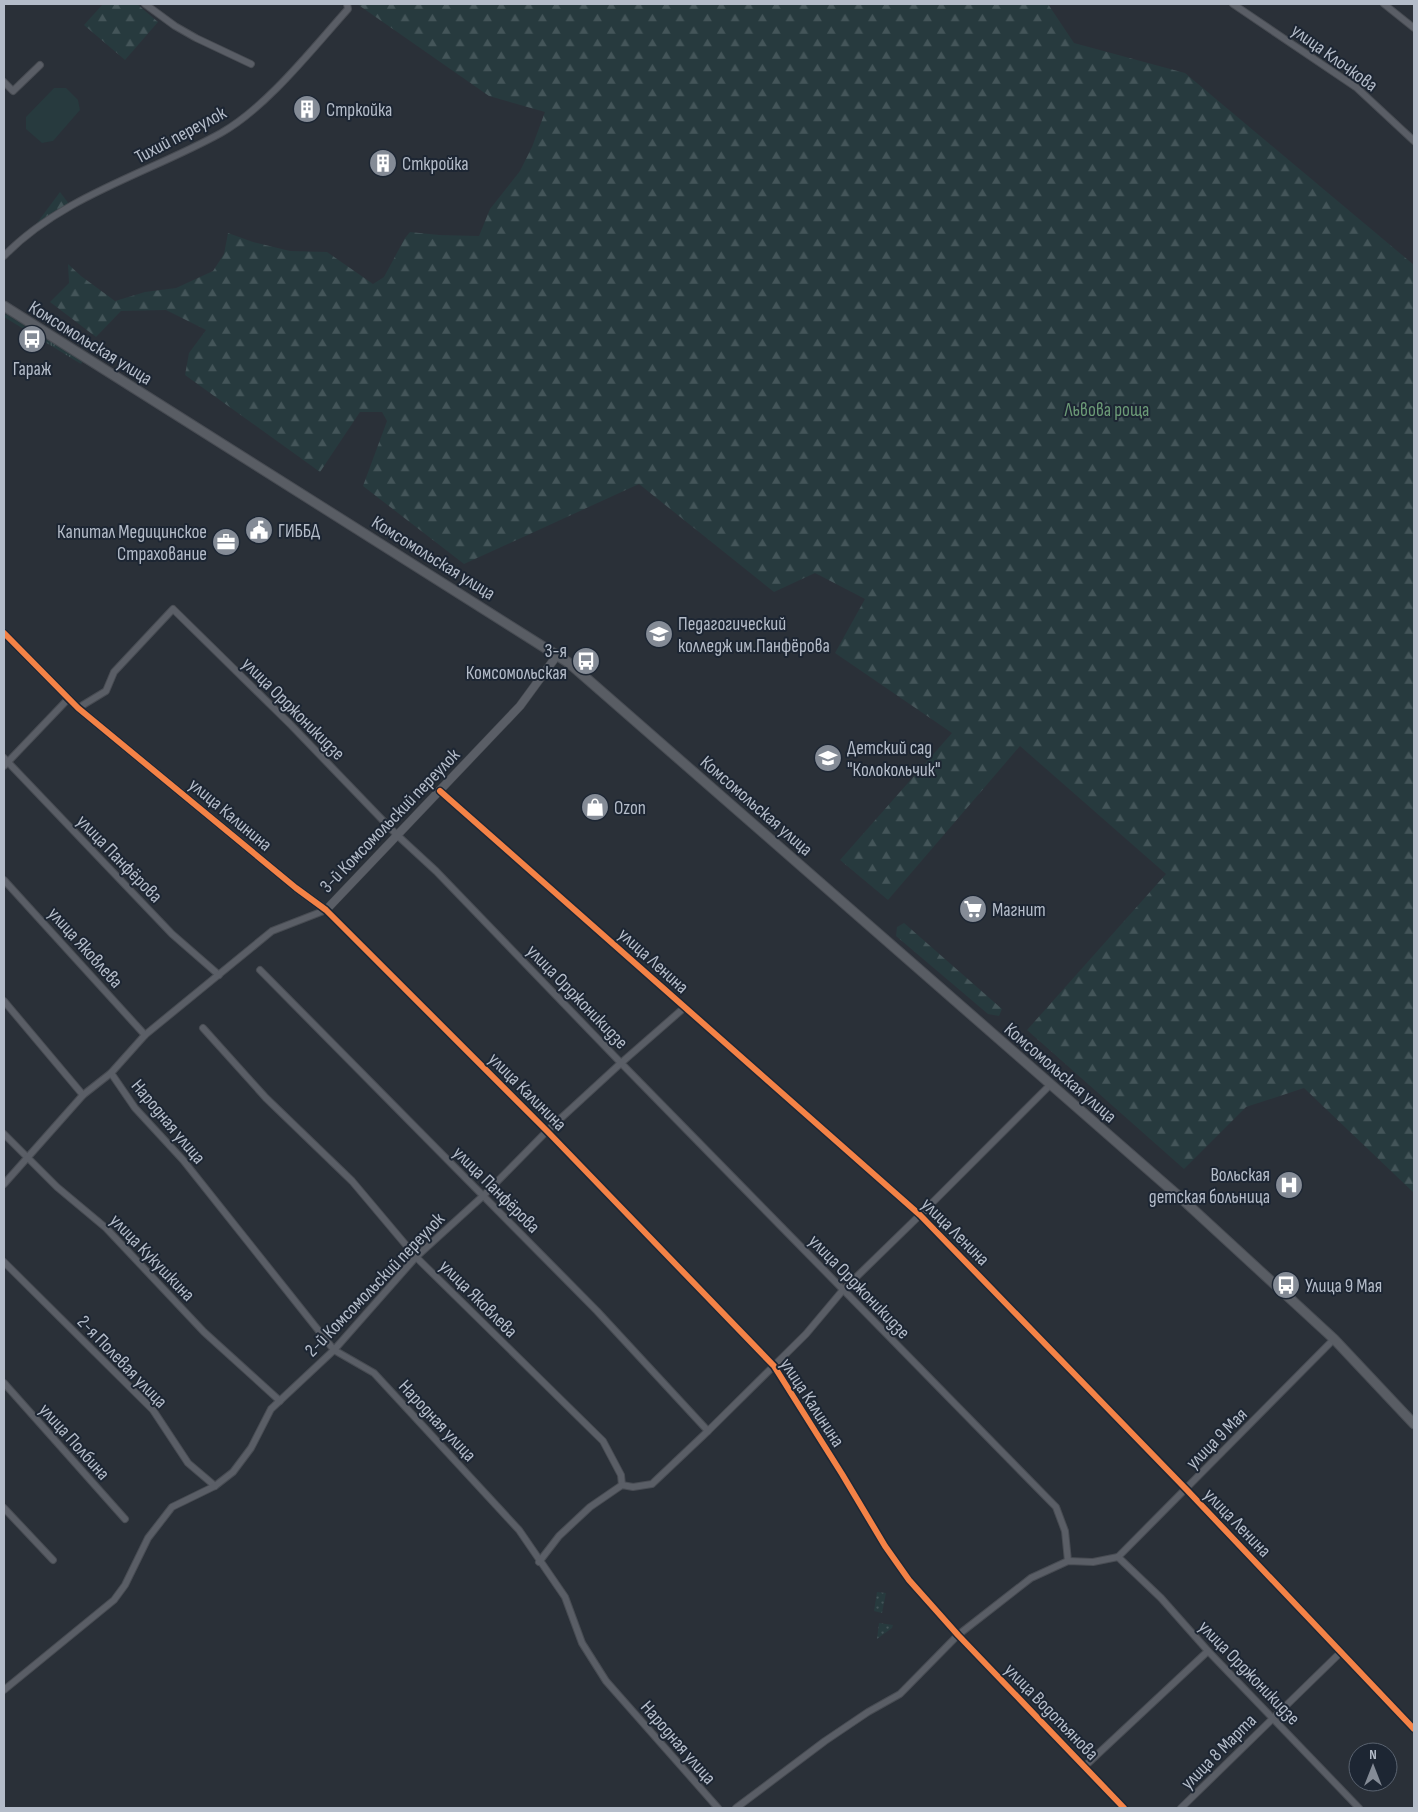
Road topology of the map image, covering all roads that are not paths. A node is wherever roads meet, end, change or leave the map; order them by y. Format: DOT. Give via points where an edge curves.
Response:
graph roads {
  1 [pos="145,4"];
  2 [pos="1233,4"];
  3 [pos="1384,4"];
  4 [pos="348,6"];
  5 [pos="1414,28"];
  6 [pos="40,64"];
  7 [pos="251,64"];
  8 [pos="4,82"];
  9 [pos="1414,141"];
  10 [pos="4,256"];
  11 [pos="4,306"];
  12 [pos="4,633"];
  13 [pos="558,654"];
  14 [pos="70,698"];
  15 [pos="78,708"];
  16 [pos="5,762"];
  17 [pos="440,791"];
  18 [pos="397,835"];
  19 [pos="4,880"];
  20 [pos="326,910"];
  21 [pos="260,970"];
  22 [pos="219,975"];
  23 [pos="4,1001"];
  24 [pos="684,1007"];
  25 [pos="203,1028"];
  26 [pos="145,1035"];
  27 [pos="621,1063"];
  28 [pos="111,1072"];
  29 [pos="1051,1084"];
  30 [pos="82,1095"];
  31 [pos="547,1131"];
  32 [pos="4,1134"];
  33 [pos="27,1157"];
  34 [pos="4,1184"];
  35 [pos="483,1196"];
  36 [pos="920,1215"];
  37 [pos="416,1257"];
  38 [pos="4,1262"];
  39 [pos="843,1290"];
  40 [pos="1334,1339"];
  41 [pos="334,1350"];
  42 [pos="774,1366"];
  43 [pos="4,1383"];
  44 [pos="280,1401"];
  45 [pos="1414,1424"];
  46 [pos="708,1431"];
  47 [pos="622,1485"];
  48 [pos="215,1486"];
  49 [pos="1186,1489"];
  50 [pos="4,1508"];
  51 [pos="125,1519"];
  52 [pos="1118,1557"];
  53 [pos="53,1560"];
  54 [pos="1068,1561"];
  55 [pos="540,1562"];
  56 [pos="958,1635"];
  57 [pos="1208,1651"];
  58 [pos="1341,1652"];
  59 [pos="4,1690"];
  60 [pos="1273,1718"];
  61 [pos="1414,1729"];
  62 [pos="1085,1766"];
  63 [pos="718,1808"];
  64 [pos="736,1808"];
  65 [pos="1124,1808"];
  66 [pos="1181,1808"];
  67 [pos="1359,1808"];
  1 -- 7 [label="street" via="196,38"];
  2 -- 9 [label="street, улица Клочкова" via="1357,88"];
  3 -- 5 [label="street"];
  4 -- 10 [label="street, Тихий переулок" via="256,107 229,127 75,204 21,239"];
  6 -- 8 [label="street" via="14,91"];
  11 -- 13 [label="main road, Комсомольская улица"];
  12 -- 14 [label="street, улица Калинина"];
  13 -- 17 [label="street, 3-й Комсомольский переулок" via="520,706"];
  13 -- 29 [label="main road, Комсомольская улица"];
  14 -- 15 [label="street, улица Калинина"];
  14 -- 16 [label="street"];
  15 -- 18 [label="street, улица Орджоникидзе" via="106,691 114,672 173,609"];
  15 -- 20 [label="street, улица Калинина"];
  16 -- 22 [label="street, улица Панфёрова" via="172,934"];
  17 -- 18 [label="street, 3-й Комсомольский переулок"];
  17 -- 24 [label="street, улица Ленина"];
  18 -- 20 [label="street, 3-й Комсомольский переулок"];
  18 -- 27 [label="street, улица Орджоникидзе" via="436,871"];
  19 -- 26 [label="street, улица Яковлева"];
  20 -- 22 [label="street, 3-й Комсомольский переулок" via="272,931"];
  20 -- 31 [label="street, улица Калинина"];
  21 -- 35 [label="street, улица Панфёрова"];
  22 -- 26 [label="street, 3-й Комсомольский переулок"];
  23 -- 30 [label="street"];
  24 -- 27 [label="street, 2-й Комсомольский переулок"];
  24 -- 36 [label="street, улица Ленина"];
  25 -- 37 [label="street, улица Яковлева" via="266,1098 352,1180"];
  26 -- 28 [label="street, 3-й Комсомольский переулок"];
  27 -- 31 [label="street, 2-й Комсомольский переулок"];
  27 -- 39 [label="street, улица Орджоникидзе"];
  28 -- 30 [label="street, 3-й Комсомольский переулок"];
  28 -- 41 [label="street, Народная улица" via="135,1108 183,1160"];
  29 -- 36 [label="street"];
  29 -- 40 [label="main road, Комсомольская улица"];
  30 -- 33 [label="street, 3-й Комсомольский переулок"];
  31 -- 35 [label="street, 2-й Комсомольский переулок"];
  31 -- 42 [label="street, улица Калинина"];
  32 -- 33 [label="street, улица Кукушкина"];
  33 -- 34 [label="street, 3-й Комсомольский переулок"];
  33 -- 44 [label="street, улица Кукушкина" via="106,1228 204,1332"];
  35 -- 37 [label="street, 2-й Комсомольский переулок"];
  35 -- 46 [label="street, улица Панфёрова" via="597,1311"];
  36 -- 39 [label="street"];
  36 -- 49 [label="street, улица Ленина"];
  37 -- 41 [label="street, 2-й Комсомольский переулок"];
  37 -- 47 [label="street, улица Яковлева" via="603,1441"];
  38 -- 48 [label="street, 2-я Полевая улица" via="153,1410 188,1463"];
  39 -- 42 [label="street"];
  39 -- 54 [label="street, улица Орджоникидзе" via="1056,1507 1064,1531"];
  40 -- 45 [label="main road, Комсомольская улица"];
  40 -- 49 [label="street, улица 9 Мая"];
  41 -- 44 [label="street, 2-й Комсомольский переулок"];
  41 -- 55 [label="street, Народная улица" via="374,1373 519,1530"];
  42 -- 46 [label="street"];
  42 -- 56 [label="street, улица Калинина" via="884,1546 909,1580"];
  43 -- 51 [label="street, улица Полбина"];
  44 -- 48 [label="street, 2-й Комсомольский переулок" via="271,1409 251,1448 232,1472"];
  46 -- 47 [label="street" via="652,1484"];
  47 -- 55 [label="street" via="578,1518 559,1536"];
  48 -- 59 [label="street, 2-й Комсомольский переулок" via="172,1507 148,1538 114,1600"];
  49 -- 52 [label="street, улица 9 Мая"];
  49 -- 58 [label="street, улица Ленина"];
  50 -- 53 [label="street"];
  52 -- 54 [label="street" via="1093,1562"];
  52 -- 57 [label="street, улица Орджоникидзе" via="1161,1598"];
  54 -- 56 [label="street" via="1031,1578"];
  55 -- 63 [label="street, Народная улица" via="565,1597 582,1643 606,1680"];
  56 -- 62 [label="street, улица Водопьянова"];
  56 -- 64 [label="street" via="900,1694 825,1741"];
  57 -- 60 [label="street, улица Орджоникидзе"];
  57 -- 62 [label="street"];
  58 -- 60 [label="street, улица 8 Марта"];
  58 -- 61 [label="street, улица Ленина"];
  60 -- 66 [label="street, улица 8 Марта"];
  60 -- 67 [label="street, улица Орджоникидзе"];
  62 -- 65 [label="street, улица Водопьянова"];
}
